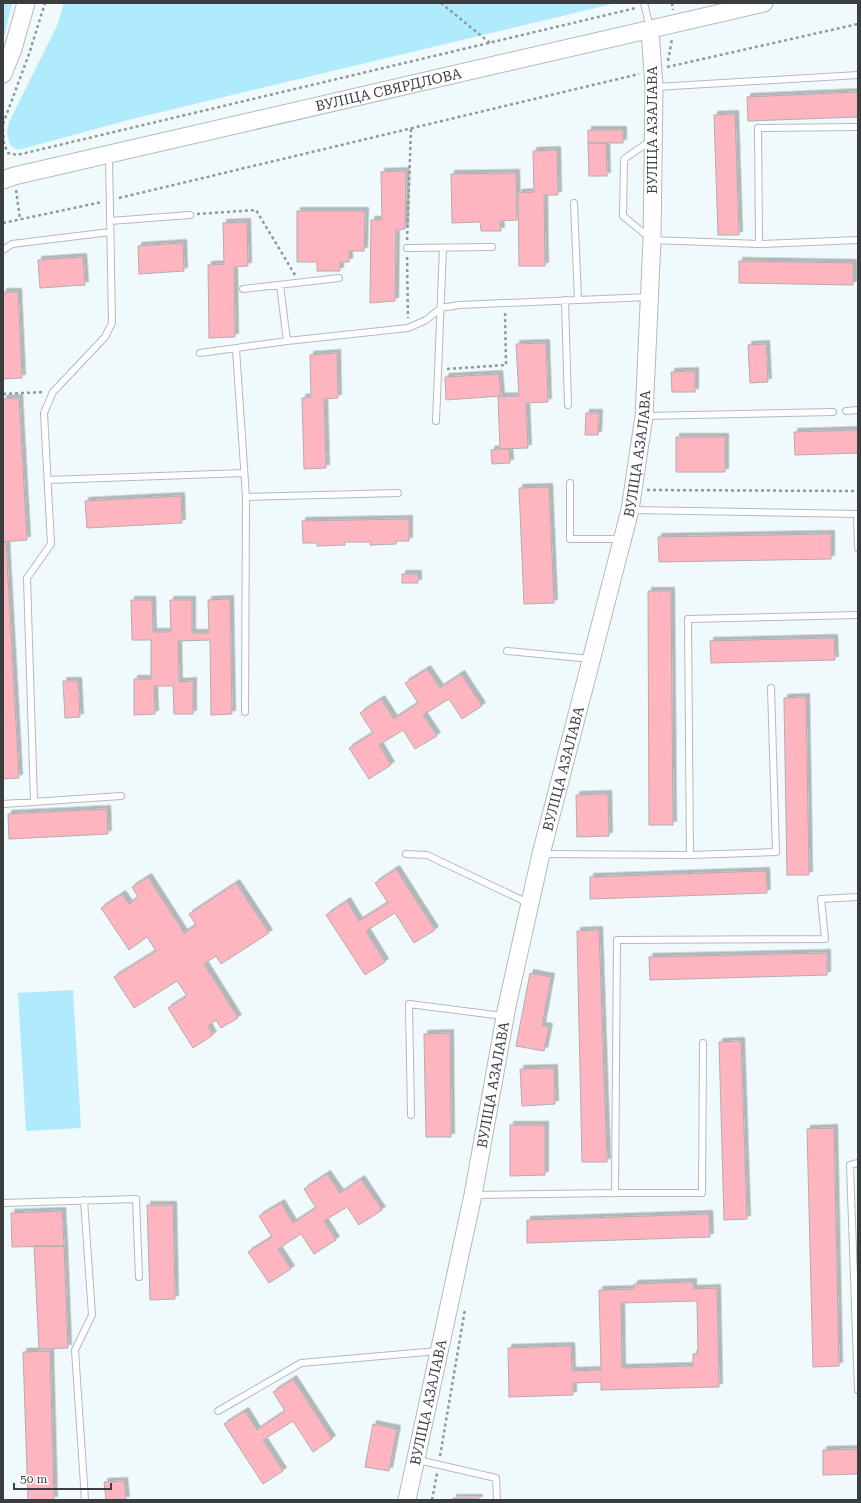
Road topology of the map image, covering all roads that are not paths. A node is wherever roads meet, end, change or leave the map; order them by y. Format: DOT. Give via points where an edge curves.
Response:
graph roads {
  1 [pos="26,3"];
  2 [pos="764,3"];
  3 [pos="644,4"];
  4 [pos="650,30"];
  5 [pos="3,74"];
  6 [pos="858,75"];
  7 [pos="653,79"];
  8 [pos="858,127"];
  9 [pos="653,139"];
  10 [pos="109,155"];
  11 [pos="7,176"];
  12 [pos="574,203"];
  13 [pos="190,215"];
  14 [pos="110,221"];
  15 [pos="110,232"];
  16 [pos="652,240"];
  17 [pos="858,240"];
  18 [pos="758,244"];
  19 [pos="492,247"];
  20 [pos="407,248"];
  21 [pos="443,248"];
  22 [pos="3,250"];
  23 [pos="338,278"];
  24 [pos="280,285"];
  25 [pos="243,289"];
  26 [pos="649,297"];
  27 [pos="565,300"];
  28 [pos="578,300"];
  29 [pos="441,308"];
  30 [pos="287,341"];
  31 [pos="236,349"];
  32 [pos="200,353"];
  33 [pos="568,405"];
  34 [pos="858,410"];
  35 [pos="846,411"];
  36 [pos="833,412"];
  37 [pos="644,416"];
  38 [pos="436,421"];
  39 [pos="244,474"];
  40 [pos="48,480"];
  41 [pos="570,483"];
  42 [pos="398,493"];
  43 [pos="246,497"];
  44 [pos="630,510"];
  45 [pos="622,539"];
  46 [pos="858,548"];
  47 [pos="858,615"];
  48 [pos="507,651"];
  49 [pos="591,659"];
  50 [pos="771,688"];
  51 [pos="245,712"];
  52 [pos="121,796"];
  53 [pos="34,802"];
  54 [pos="3,804"];
  55 [pos="406,854"];
  56 [pos="541,854"];
  57 [pos="690,855"];
  58 [pos="858,896"];
  59 [pos="530,904"];
  60 [pos="505,1016"];
  61 [pos="703,1043"];
  62 [pos="411,1115"];
  63 [pos="858,1163"];
  64 [pos="615,1193"];
  65 [pos="473,1195"];
  66 [pos="84,1200"];
  67 [pos="3,1203"];
  68 [pos="139,1277"];
  69 [pos="440,1351"];
  70 [pos="858,1390"];
  71 [pos="218,1411"];
  72 [pos="416,1460"];
  73 [pos="86,1500"];
  74 [pos="407,1500"];
  75 [pos="497,1500"];
  1 -- 5 [label="street"];
  2 -- 4 [label="street, ВУЛІЦА СВЯРДЛОВА"];
  3 -- 4 [label="lane"];
  4 -- 7 [label="street, ВУЛІЦА АЗАЛАВА"];
  4 -- 10 [label="street, ВУЛІЦА СВЯРДЛОВА"];
  6 -- 7 [label="lane"];
  7 -- 9 [label="street, ВУЛІЦА АЗАЛАВА"];
  8 -- 18 [label="lane" via="758,128"];
  9 -- 16 [label="street, ВУЛІЦА АЗАЛАВА"];
  9 -- 16 [label="lane" via="624,159 623,216"];
  10 -- 11 [label="street, ВУЛІЦА СВЯРДЛОВА"];
  10 -- 14 [label="lane"];
  12 -- 28 [label="lane"];
  13 -- 14 [label="lane"];
  14 -- 15 [label="lane"];
  15 -- 22 [label="lane" via="12,244"];
  15 -- 40 [label="lane" via="112,323 105,337 53,392 44,413"];
  16 -- 18 [label="lane"];
  16 -- 26 [label="street, ВУЛІЦА АЗАЛАВА"];
  17 -- 18 [label="lane"];
  19 -- 21 [label="lane"];
  20 -- 21 [label="lane"];
  21 -- 29 [label="lane"];
  23 -- 24 [label="lane"];
  24 -- 25 [label="lane"];
  24 -- 30 [label="lane"];
  26 -- 28 [label="lane"];
  26 -- 37 [label="street, ВУЛІЦА АЗАЛАВА"];
  27 -- 28 [label="lane"];
  27 -- 29 [label="lane"];
  27 -- 33 [label="lane"];
  29 -- 30 [label="lane" via="426,320 408,328"];
  29 -- 38 [label="lane"];
  30 -- 31 [label="lane"];
  31 -- 32 [label="lane"];
  31 -- 39 [label="lane"];
  34 -- 35 [label="lane"];
  36 -- 37 [label="lane"];
  37 -- 44 [label="street, ВУЛІЦА АЗАЛАВА"];
  39 -- 40 [label="lane"];
  39 -- 43 [label="lane"];
  40 -- 53 [label="lane" via="51,544 27,578"];
  41 -- 45 [label="lane" via="570,539"];
  42 -- 43 [label="lane"];
  43 -- 51 [label="lane"];
  44 -- 45 [label="street, ВУЛІЦА АЗАЛАВА"];
  44 -- 46 [label="lane" via="857,514"];
  45 -- 49 [label="street, ВУЛІЦА АЗАЛАВА"];
  47 -- 57 [label="lane" via="688,619"];
  48 -- 49 [label="lane"];
  49 -- 56 [label="street, ВУЛІЦА АЗАЛАВА"];
  50 -- 57 [label="lane" via="776,852"];
  52 -- 53 [label="lane"];
  53 -- 54 [label="lane"];
  55 -- 59 [label="lane" via="427,854"];
  56 -- 57 [label="lane"];
  56 -- 59 [label="street, ВУЛІЦА АЗАЛАВА"];
  58 -- 64 [label="lane" via="821,899 825,939 617,940"];
  59 -- 60 [label="street, ВУЛІЦА АЗАЛАВА"];
  60 -- 62 [label="lane" via="410,1004"];
  60 -- 65 [label="street, ВУЛІЦА АЗАЛАВА"];
  61 -- 64 [label="lane" via="702,1193"];
  63 -- 70 [label="lane" via="850,1164"];
  64 -- 65 [label="lane"];
  65 -- 69 [label="street, ВУЛІЦА АЗАЛАВА"];
  66 -- 67 [label="lane"];
  66 -- 68 [label="lane" via="136,1199"];
  66 -- 73 [label="lane" via="92,1315 75,1350"];
  69 -- 71 [label="lane" via="301,1363"];
  69 -- 72 [label="street, ВУЛІЦА АЗАЛАВА"];
  72 -- 74 [label="street, ВУЛІЦА АЗАЛАВА"];
  72 -- 75 [label="lane" via="496,1478"];
}
